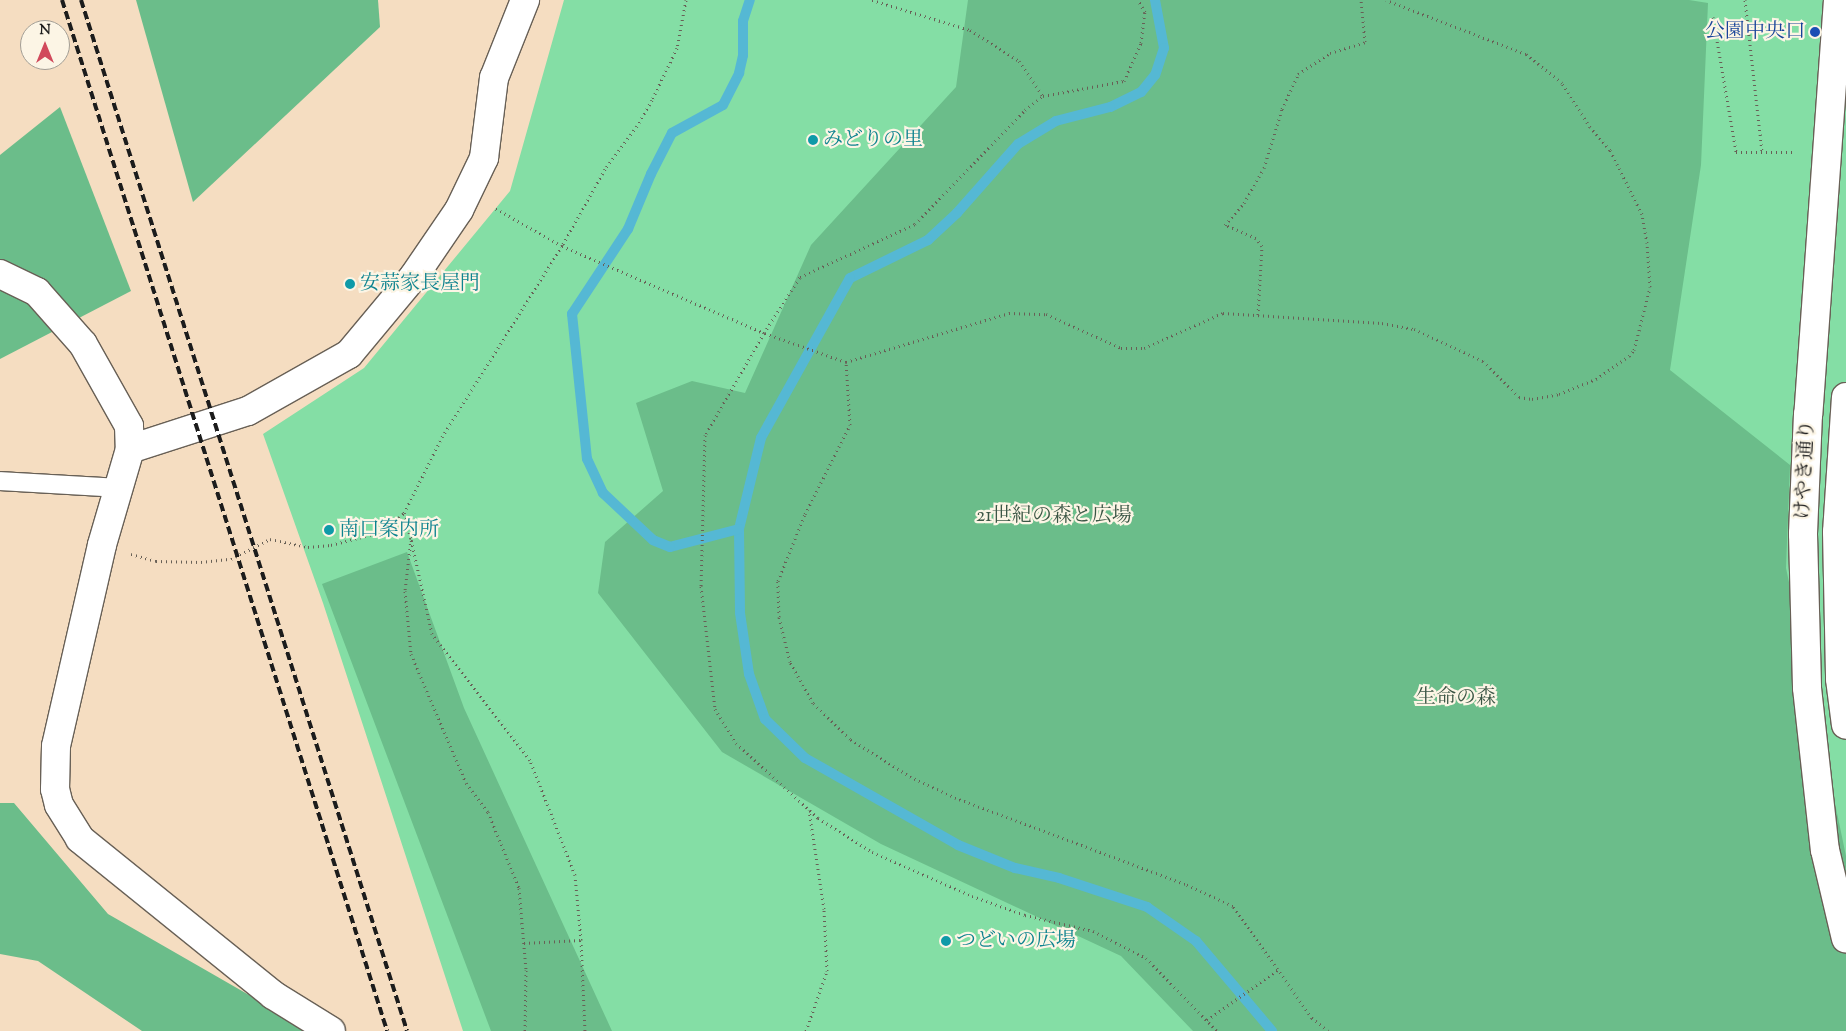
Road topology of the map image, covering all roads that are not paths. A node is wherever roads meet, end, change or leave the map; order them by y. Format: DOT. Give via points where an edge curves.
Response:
graph roads {
  1 [pos="526,0"];
  2 [pos="1838,0"];
  3 [pos="0,274"];
  4 [pos="1846,397"];
  5 [pos="130,448"];
  6 [pos="0,481"];
  7 [pos="120,488"];
  8 [pos="1846,725"];
  9 [pos="1846,938"];
  10 [pos="331,1031"];
  1 -- 5 [label="street" via="494,78 484,158 468,192 414,276 349,354 248,411"];
  2 -- 9 [label="street, けやき通り" via="1808,414 1803,534 1808,697 1825,850"];
  3 -- 5 [label="street" via="37,292 84,344 129,426"];
  4 -- 8 [label="street, けやき通り" via="1837,532 1840,679"];
  5 -- 7 [label="street"];
  6 -- 7 [label="lane"];
  7 -- 10 [label="street" via="102,545 56,746 55,789 59,805 80,839 273,996"];
}
